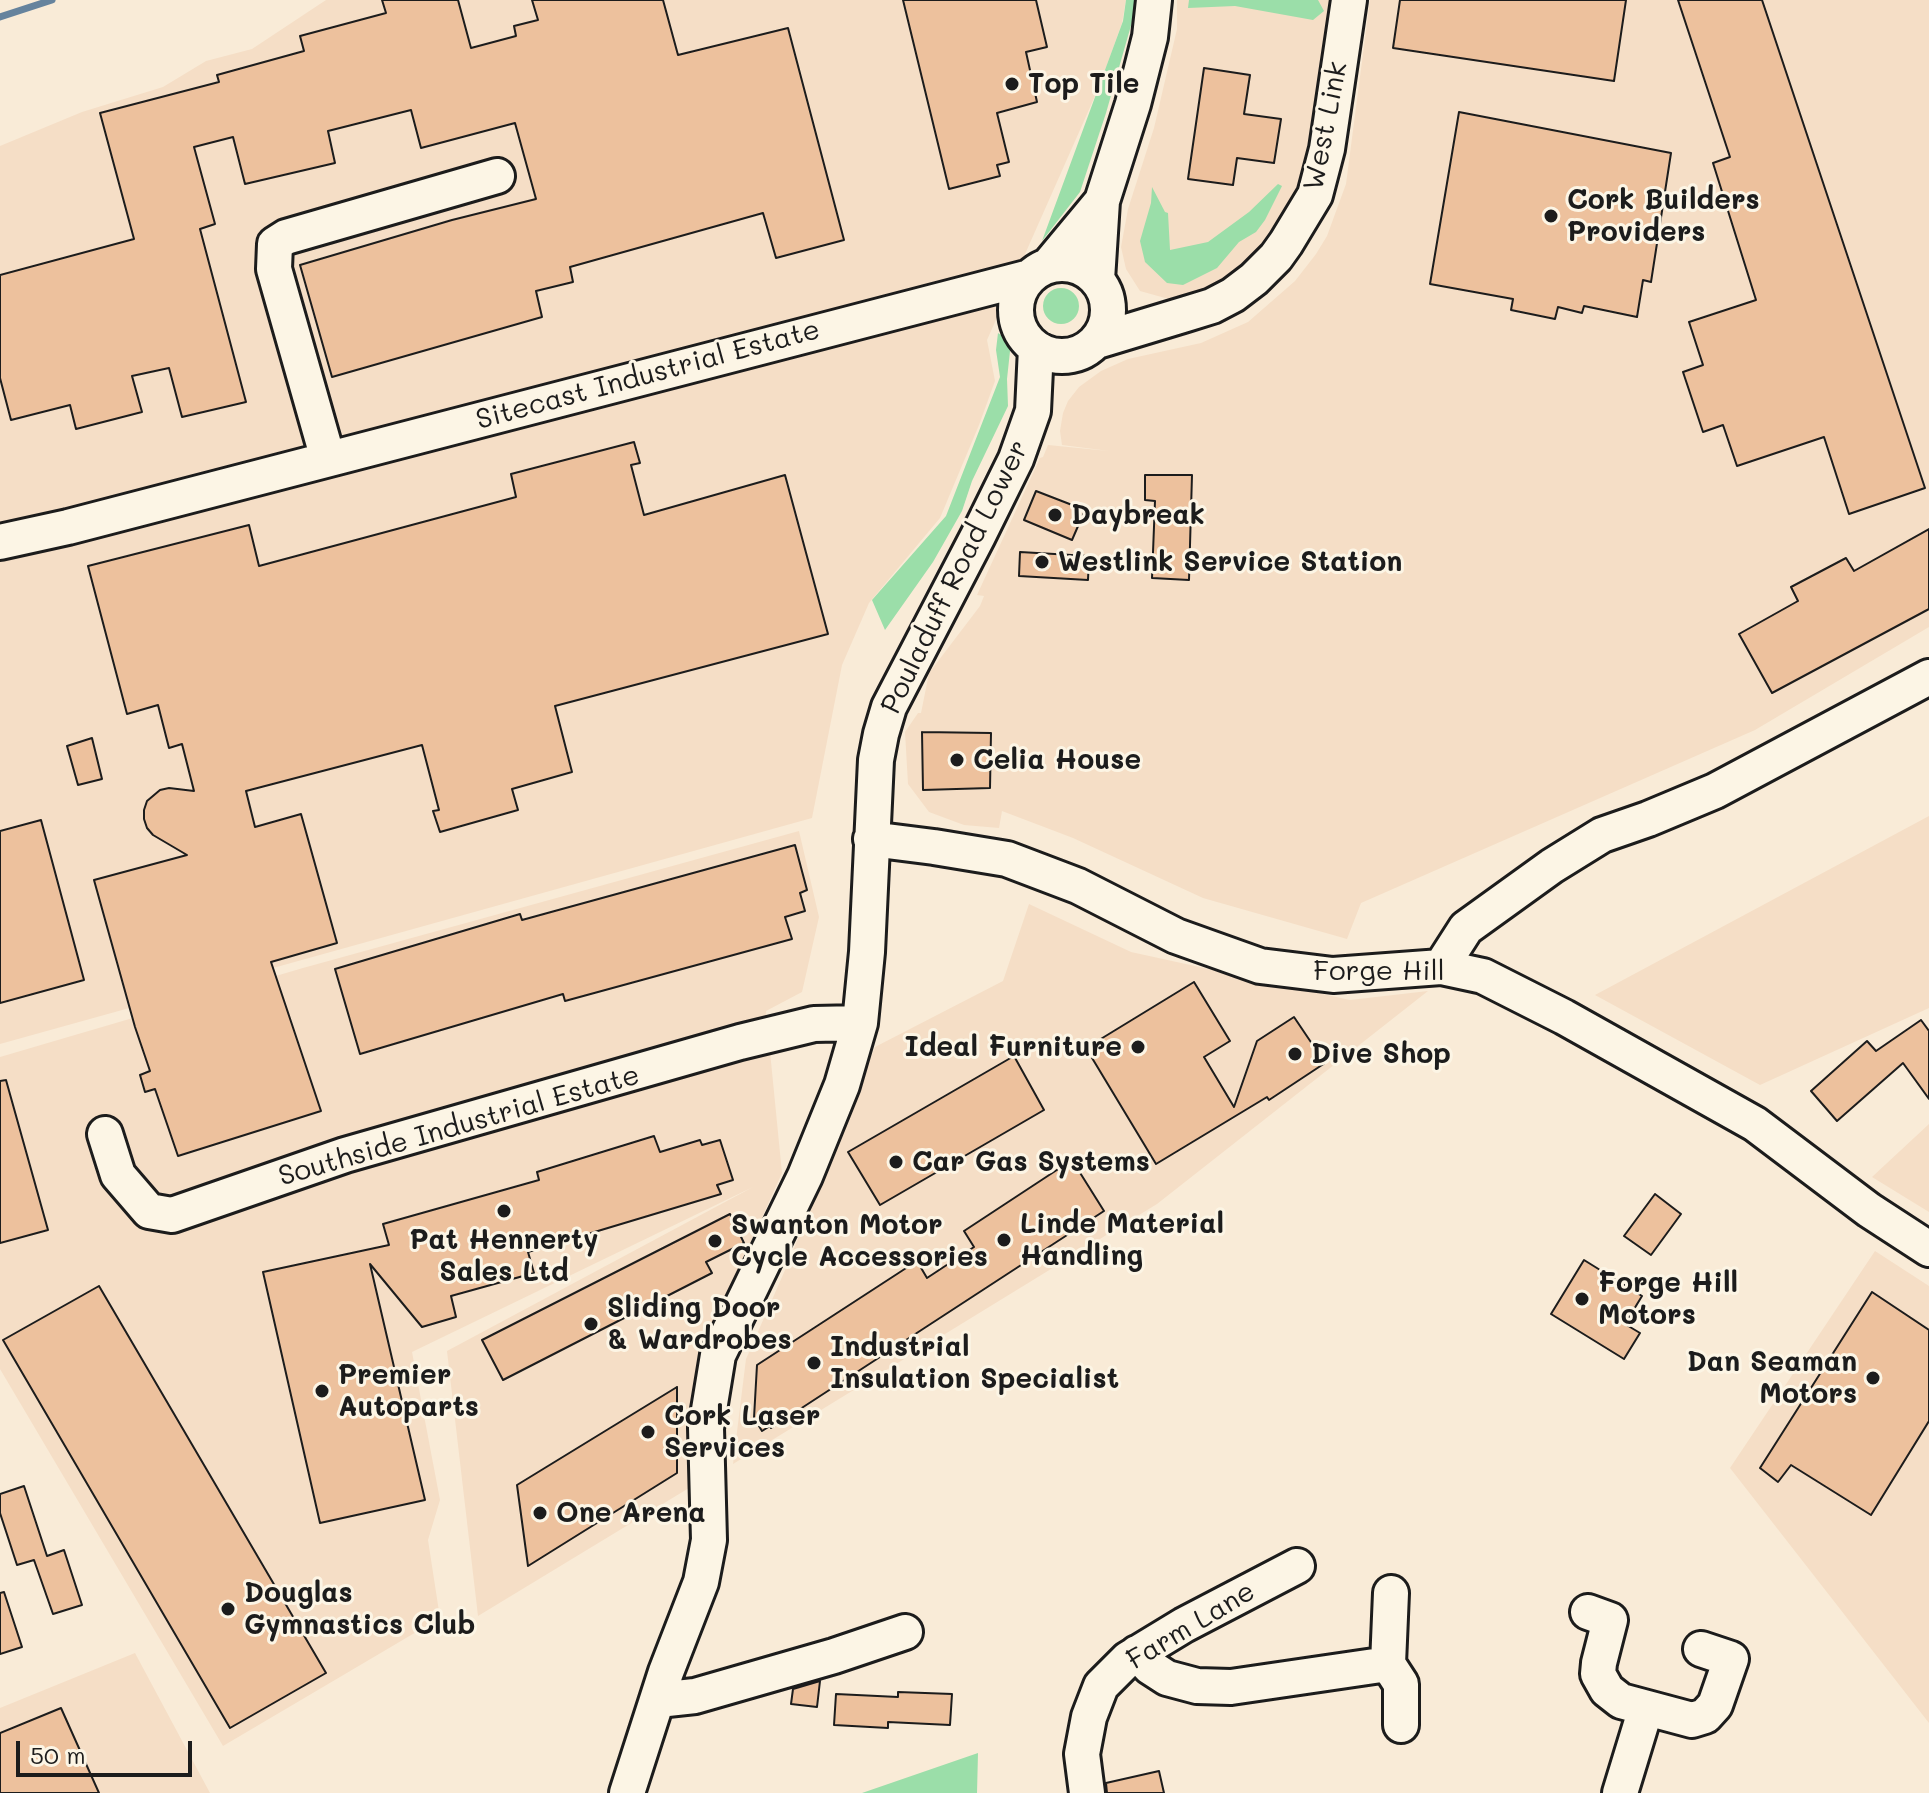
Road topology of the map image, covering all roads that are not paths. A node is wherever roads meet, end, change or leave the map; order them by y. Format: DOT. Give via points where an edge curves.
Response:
graph roads {
  1 [pos="1154,0"];
  2 [pos="1349,0"];
  3 [pos="497,176"];
  4 [pos="1102,201"];
  5 [pos="1039,271"];
  6 [pos="1101,287"];
  7 [pos="969,294"];
  8 [pos="1165,319"];
  9 [pos="1028,338"];
  10 [pos="1087,347"];
  11 [pos="1033,411"];
  12 [pos="328,459"];
  13 [pos="0,542"];
  14 [pos="1929,677"];
  15 [pos="871,839"];
  16 [pos="1441,967"];
  17 [pos="860,1023"];
  18 [pos="105,1134"];
  19 [pos="1929,1249"];
  20 [pos="1297,1566"];
  21 [pos="1391,1593"];
  22 [pos="1588,1612"];
  23 [pos="905,1632"];
  24 [pos="1701,1649"];
  25 [pos="1137,1653"];
  26 [pos="1388,1664"];
  27 [pos="658,1700"];
  28 [pos="1646,1708"];
  29 [pos="1401,1725"];
  30 [pos="627,1793"];
  31 [pos="1087,1793"];
  32 [pos="1620,1793"];
  1 -- 4 [label="street, Pouladuff Road Lower" via="1140,77"];
  2 -- 8 [label="street, West Link" via="1315,195 1276,257 1254,279 1212,306"];
  3 -- 12 [label="street" via="275,244 274,269"];
  4 -- 5 [label="street, Pouladuff Road Lower"];
  4 -- 6 [label="street, Pouladuff Road Lower"];
  5 -- 6 [label="street" via="1074,266 1087,271"];
  5 -- 7 [label="street, Sitecast Industrial Estate"];
  5 -- 9 [label="street, Pouladuff Road Lower" via="1017,301 1016,315"];
  6 -- 8 [label="street"];
  6 -- 10 [label="street, Pouladuff Road Lower" via="1108,318"];
  7 -- 9 [label="street"];
  7 -- 12 [label="street, Sitecast Industrial Estate"];
  8 -- 10 [label="street, West Link"];
  9 -- 10 [label="street" via="1049,354 1063,357"];
  9 -- 11 [label="street, Pouladuff Road Lower"];
  10 -- 11 [label="street, Pouladuff Road Lower"];
  11 -- 15 [label="street, Pouladuff Road Lower" via="1016,459 889,707 876,760"];
  12 -- 13 [label="street, Sitecast Industrial Estate"];
  14 -- 16 [label="street" via="1715,791 1602,835 1466,928"];
  15 -- 16 [label="street, Forge Hill" via="1007,859 1078,886 1176,936 1260,966 1333,975"];
  15 -- 17 [label="street, Pouladuff Road Lower"];
  16 -- 19 [label="street, Forge Hill" via="1483,976 1755,1124"];
  17 -- 18 [label="street, Southside Industrial Estate" via="814,1024 740,1042 345,1155 172,1215 149,1211 118,1175"];
  17 -- 27 [label="street, Pouladuff Road Lower" via="842,1085 805,1176 718,1355 706,1428 709,1540 701,1582"];
  20 -- 25 [label="street, Farm Lane"];
  21 -- 26 [label="street"];
  22 -- 28 [label="street" via="1610,1620 1598,1674 1607,1690 1621,1701"];
  23 -- 27 [label="street" via="695,1696"];
  24 -- 28 [label="street" via="1731,1659 1715,1705 1705,1716 1692,1720"];
  25 -- 26 [label="street" via="1167,1678 1197,1686 1231,1687"];
  25 -- 31 [label="street, Farm Lane" via="1101,1686 1089,1717 1082,1754"];
  26 -- 29 [label="street" via="1401,1684"];
  27 -- 30 [label="street, Pouladuff Road Lower"];
  28 -- 32 [label="street"];
}
